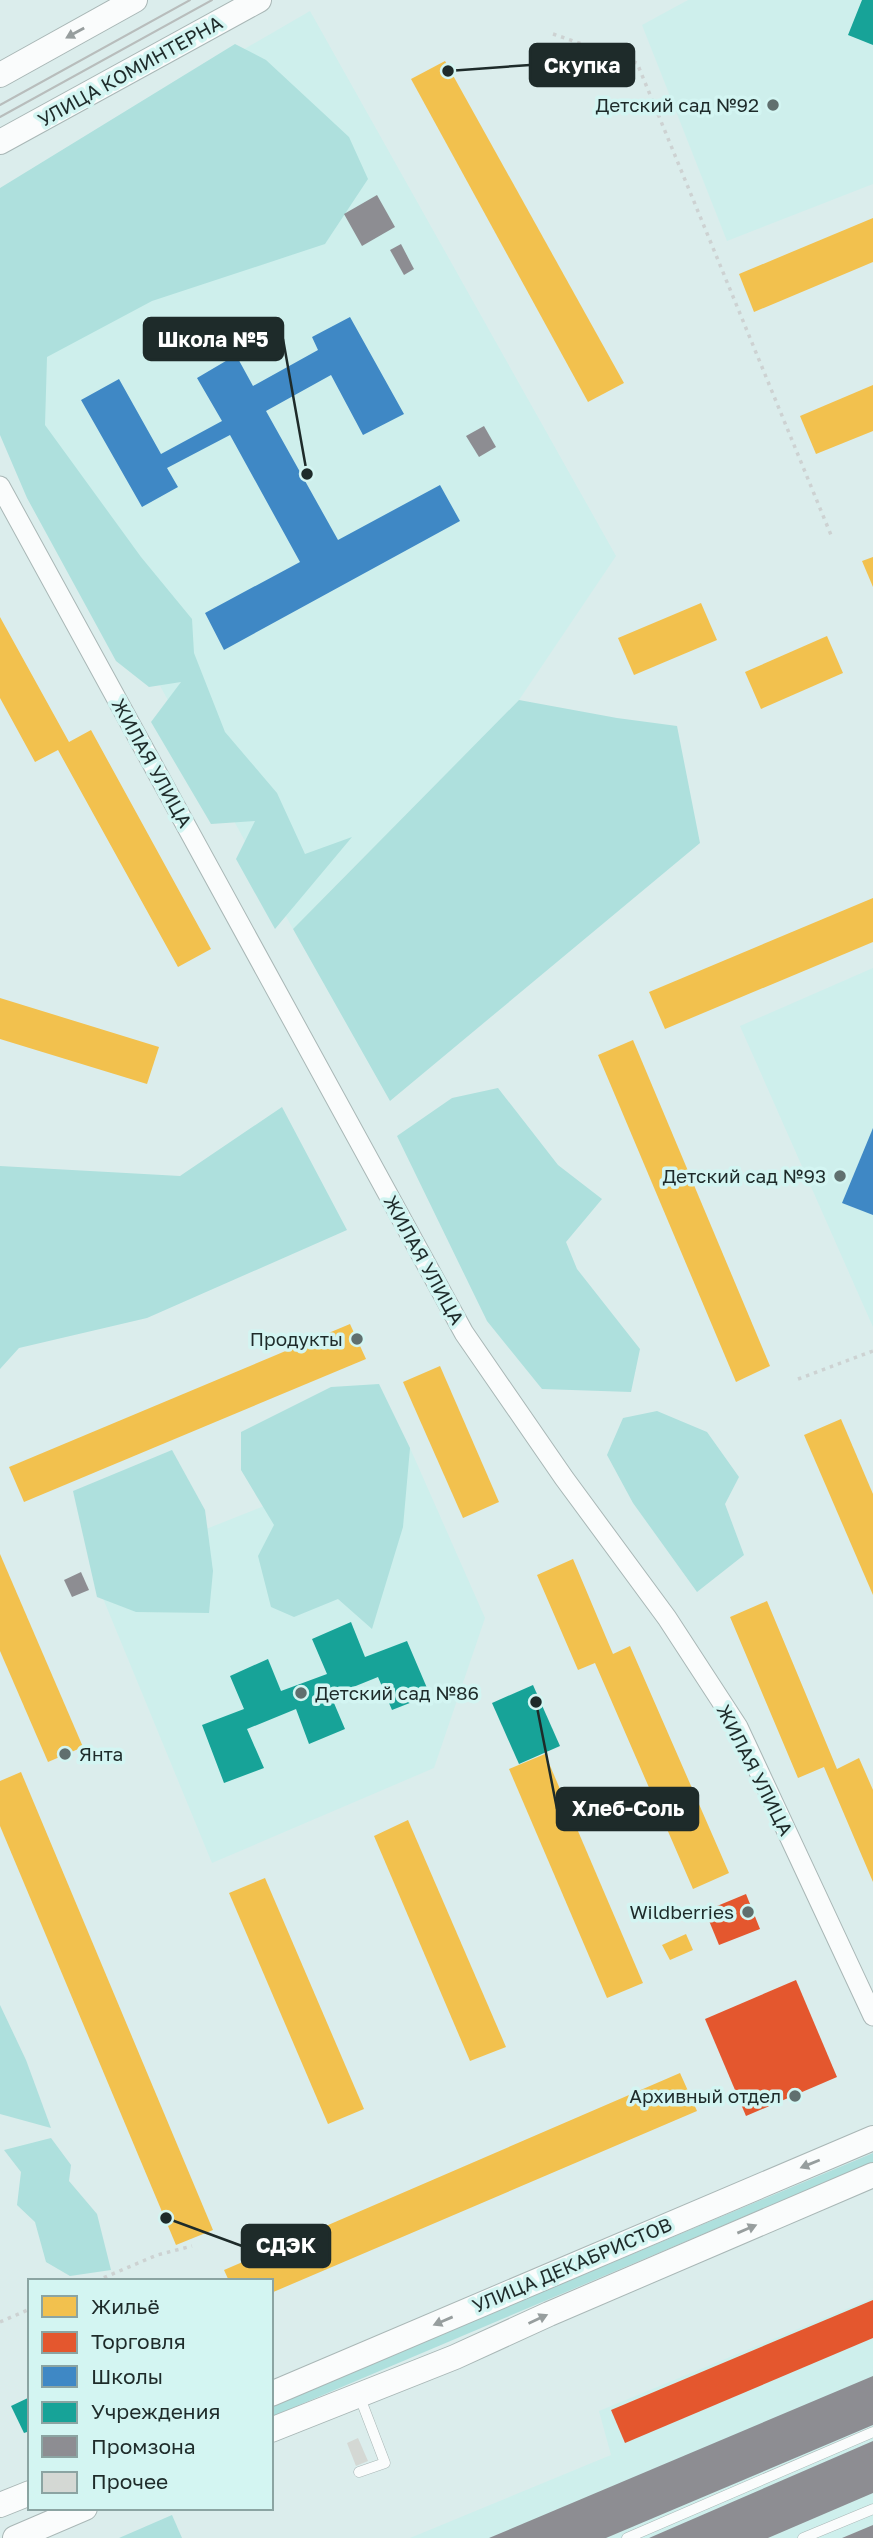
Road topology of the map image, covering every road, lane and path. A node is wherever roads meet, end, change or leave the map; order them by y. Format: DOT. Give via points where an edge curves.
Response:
graph roads {
  1 [pos="135,0"];
  2 [pos="259,0"];
  3 [pos="553,34"];
  4 [pos="0,75"];
  5 [pos="0,142"];
  6 [pos="0,486"];
  7 [pos="831,535"];
  8 [pos="873,1351"];
  9 [pos="798,1379"];
  10 [pos="873,2016"];
  11 [pos="873,2138"];
  12 [pos="873,2175"];
  13 [pos="191,2246"];
  14 [pos="101,2279"];
  15 [pos="28,2310"];
  16 [pos="0,2322"];
  17 [pos="273,2392"];
  18 [pos="359,2395"];
  19 [pos="273,2429"];
  20 [pos="873,2432"];
  21 [pos="359,2472"];
  22 [pos="28,2494"];
  23 [pos="0,2505"];
  24 [pos="873,2509"];
  25 [pos="80,2510"];
  26 [pos="15,2538"];
  27 [pos="627,2538"];
  28 [pos="803,2538"];
  1 -- 4 [label="street, one-way"];
  2 -- 5 [label="street, УЛИЦА КОМИНТЕРНА"];
  3 -- 7 [label="path" via="638,63"];
  6 -- 10 [label="street, ЖИЛАЯ УЛИЦА" via="464,1333 667,1618 738,1727"];
  8 -- 9 [label="path"];
  11 -- 17 [label="street, УЛИЦА ДЕКАБРИСТОВ, one-way"];
  18 -- 12 [label="street, УЛИЦА ДЕКАБРИСТОВ, one-way"];
  13 -- 14 [label="path" via="156,2255"];
  15 -- 16 [label="path"];
  18 -- 19 [label="street, УЛИЦА ДЕКАБРИСТОВ"];
  18 -- 21 [label="lane" via="385,2463"];
  20 -- 27 [label="lane"];
  22 -- 23 [label="street"];
  24 -- 28 [label="lane"];
  25 -- 26 [label="street"];
}
